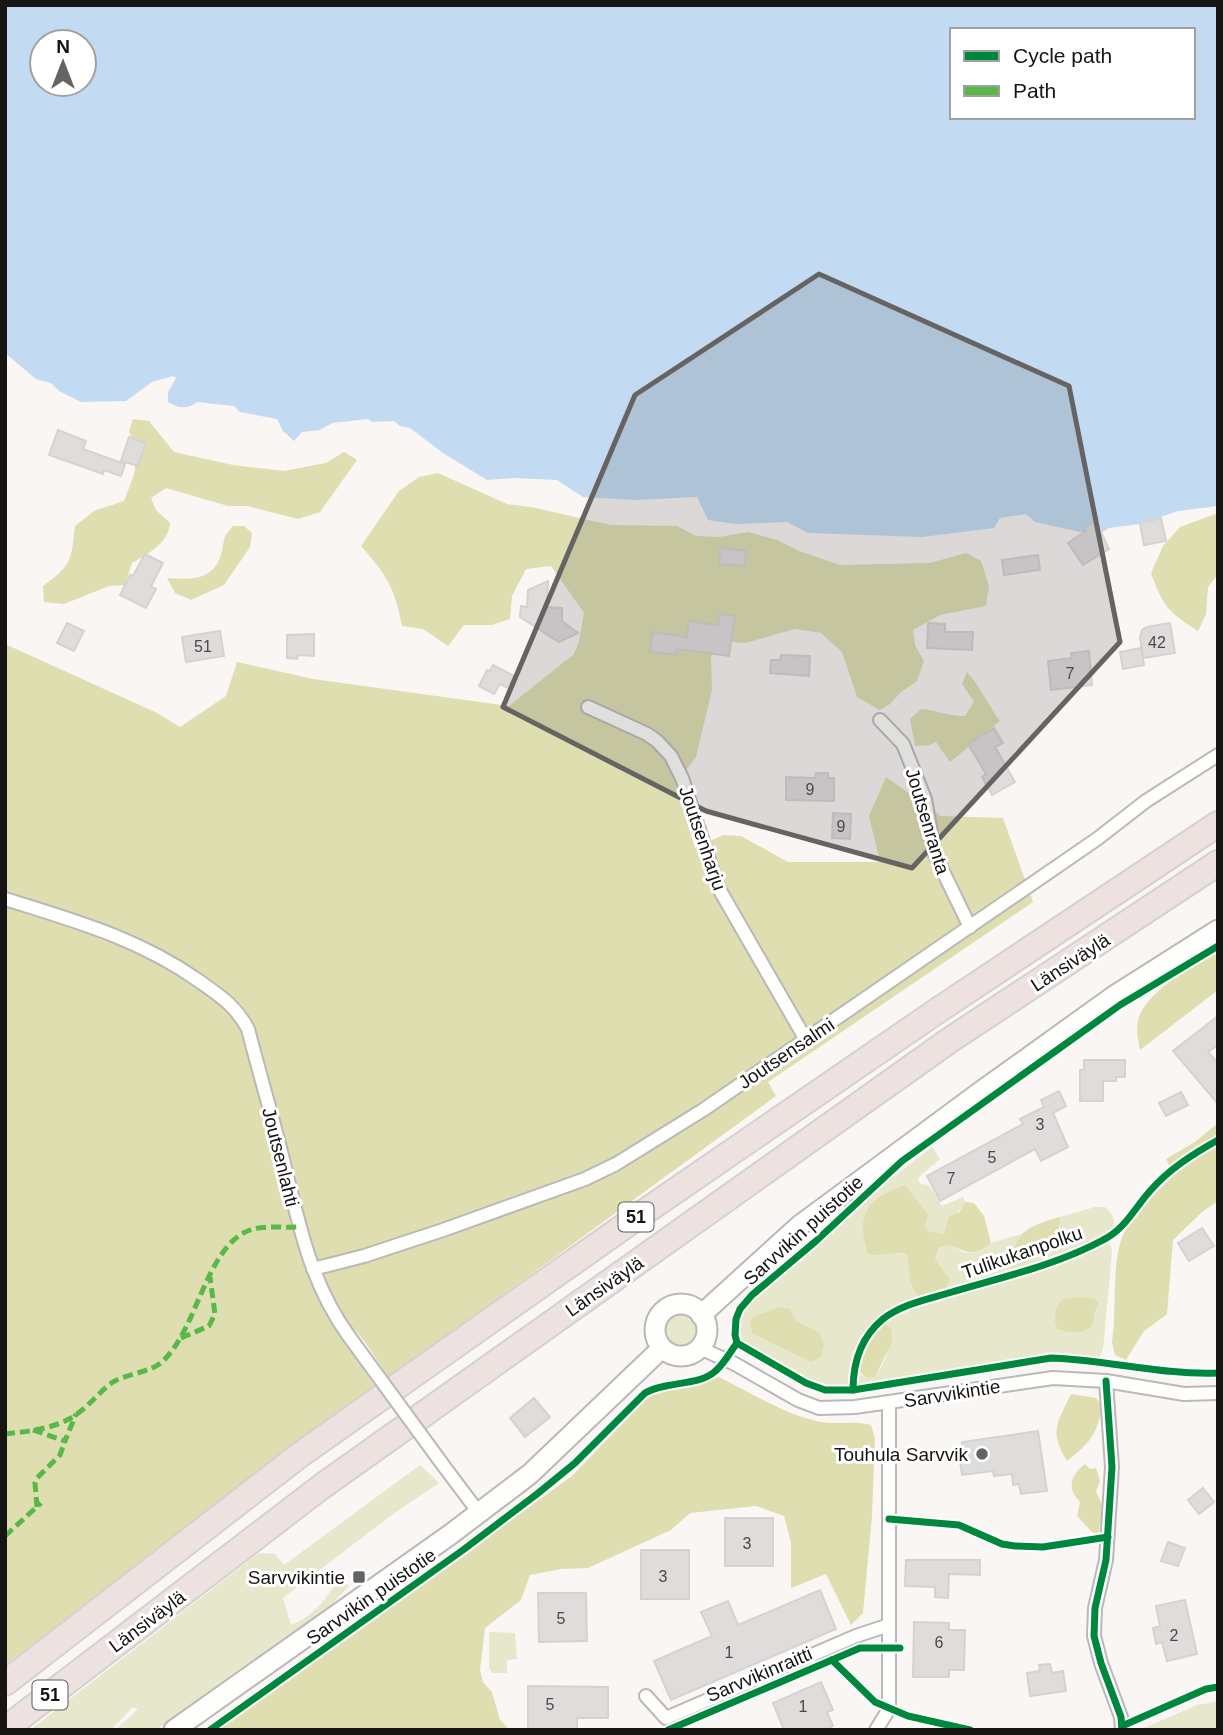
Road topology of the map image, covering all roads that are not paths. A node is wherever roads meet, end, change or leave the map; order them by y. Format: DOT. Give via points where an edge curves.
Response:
graph roads {
  1 [pos="588,706"];
  2 [pos="880,720"];
  3 [pos="1218,755"];
  4 [pos="1218,824"];
  5 [pos="1218,863"];
  6 [pos="5,899"];
  7 [pos="970,927"];
  8 [pos="1218,930"];
  9 [pos="806,1040"];
  10 [pos="313,1269"];
  11 [pos="701,1315"];
  12 [pos="662,1348"];
  13 [pos="700,1348"];
  14 [pos="1106,1381"];
  15 [pos="1218,1393"];
  16 [pos="890,1402"];
  17 [pos="479,1513"];
  18 [pos="889,1625"];
  19 [pos="5,1684"];
  20 [pos="646,1696"];
  21 [pos="5,1729"];
  22 [pos="174,1730"];
  23 [pos="876,1730"];
  24 [pos="1122,1730"];
  1 -- 9 [label="street, Joutsenharju" via="647,734 671,756 718,887"];
  2 -- 7 [label="street, Joutsenranta" via="903,744 925,799 935,855"];
  3 -- 7 [label="street, Joutsensalmi"];
  4 -- 19 [label="highway, Länsiväylä / 51" via="688,1182 301,1454"];
  5 -- 21 [label="highway, Länsiväylä / 51" via="950,1040 343,1472"];
  6 -- 10 [label="street, Joutsenlahti" via="135,943 192,976 239,1012 248,1029"];
  7 -- 9 [label="street, Joutsensalmi"];
  8 -- 11 [label="main road, Sarvvikin puistotie" via="1114,996 799,1226"];
  9 -- 10 [label="street, Joutsensalmi" via="654,1142 585,1179 443,1230"];
  10 -- 17 [label="street, Joutsenlahti, bridge" via="331,1311"];
  11 -- 12 [label="main road" via="684,1305 664,1311 655,1330"];
  11 -- 13 [label="main road" via="706,1335"];
  12 -- 13 [label="main road" via="680,1356"];
  12 -- 17 [label="main road, Sarvvikin puistotie" via="530,1474"];
  13 -- 16 [label="street, Sarvvikintie" via="819,1408"];
  14 -- 15 [label="street, Sarvvikintie" via="1163,1392"];
  14 -- 16 [label="street, Sarvvikintie" via="1053,1378"];
  14 -- 24 [label="street" via="1112,1467 1106,1560 1094,1636"];
  16 -- 18 [label="street"];
  17 -- 22 [label="main road, Sarvvikin puistotie"];
  18 -- 20 [label="street" via="666,1718"];
  18 -- 23 [label="street" via="889,1709"];
}
